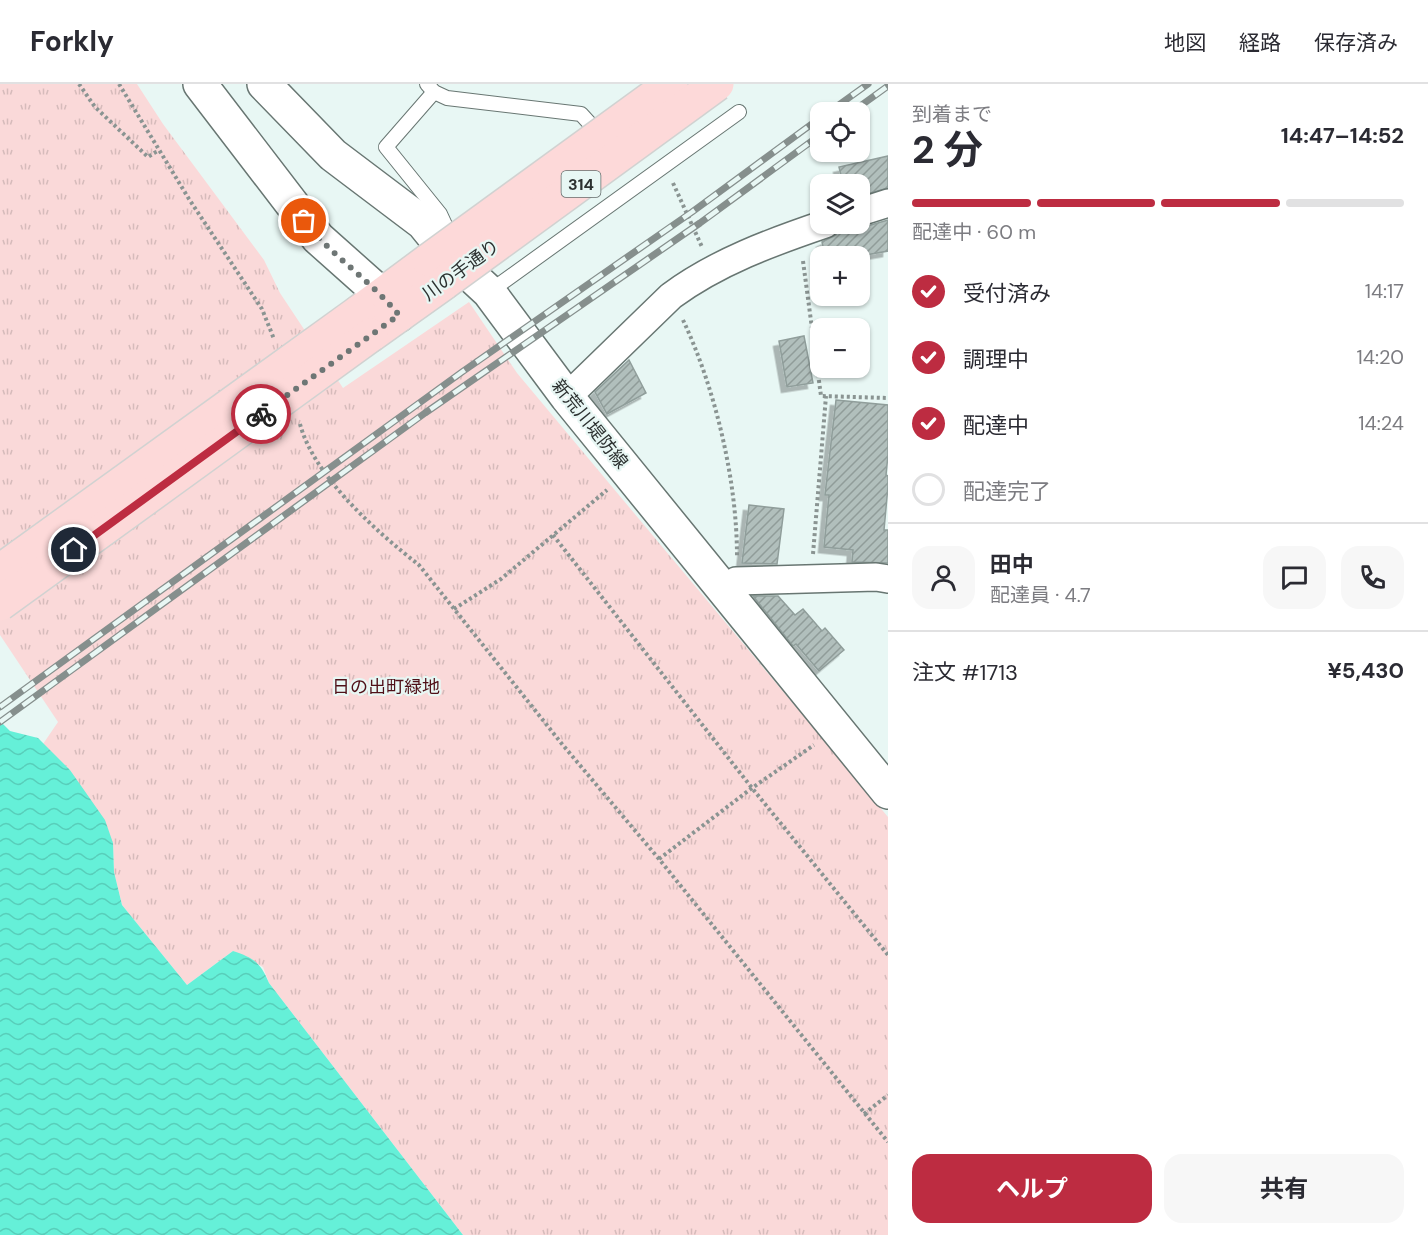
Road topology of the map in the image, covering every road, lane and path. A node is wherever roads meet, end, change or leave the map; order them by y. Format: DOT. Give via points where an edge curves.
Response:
graph roads {
  1 [pos="79,84"];
  2 [pos="119,84"];
  3 [pos="200,84"];
  4 [pos="264,84"];
  5 [pos="671,84"];
  6 [pos="717,84"];
  7 [pos="430,88"];
  8 [pos="739,112"];
  9 [pos="159,150"];
  10 [pos="665,164"];
  11 [pos="633,173"];
  12 [pos="888,203"];
  13 [pos="870,209"];
  14 [pos="810,229"];
  15 [pos="799,232"];
  16 [pos="441,266"];
  17 [pos="712,270"];
  18 [pos="489,291"];
  19 [pos="671,296"];
  20 [pos="378,314"];
  21 [pos="278,349"];
  22 [pos="825,396"];
  23 [pos="567,397"];
  24 [pos="888,398"];
  25 [pos="298,417"];
  26 [pos="629,473"];
  27 [pos="553,535"];
  28 [pos="0,571"];
  29 [pos="811,578"];
  30 [pos="888,579"];
  31 [pos="731,586"];
  32 [pos="0,604"];
  33 [pos="454,609"];
  34 [pos="820,741"];
  35 [pos="752,788"];
  36 [pos="888,792"];
  37 [pos="659,859"];
  38 [pos="888,954"];
  39 [pos="888,1095"];
  40 [pos="864,1114"];
  41 [pos="888,1142"];
  1 -- 9 [label="path" via="95,107 148,157"];
  2 -- 9 [label="path"];
  3 -- 20 [label="main road"];
  4 -- 16 [label="main road, 新荒川堤防線" via="333,155 423,223"];
  5 -- 16 [label="main road, 川の手通り / 314, bridge"];
  6 -- 16 [label="main road, 川の手通り / 314, bridge"];
  7 -- 11 [label="lane" via="447,98 581,114"];
  7 -- 16 [label="lane" via="386,147 440,214 446,227"];
  8 -- 10 [label="lane"];
  9 -- 21 [label="path" via="262,309"];
  10 -- 11 [label="lane"];
  10 -- 17 [label="path"];
  11 -- 18 [label="lane"];
  12 -- 13 [label="street"];
  14 -- 15 [label="street"];
  15 -- 17 [label="street"];
  15 -- 22 [label="path" via="821,396"];
  16 -- 18 [label="main road, 新荒川堤防線"];
  16 -- 20 [label="main road, 川の手通り / 314"];
  17 -- 19 [label="street"];
  18 -- 23 [label="main road, 新荒川堤防線"];
  19 -- 23 [label="street"];
  19 -- 31 [label="path" via="694,344 721,432 737,521"];
  20 -- 28 [label="main road, 川の手通り / 314, bridge"];
  20 -- 32 [label="main road, 川の手通り / 314, bridge"];
  22 -- 24 [label="path"];
  22 -- 29 [label="path"];
  23 -- 26 [label="main road, 新荒川堤防線"];
  25 -- 33 [label="path" via="304,440 343,495 419,565"];
  26 -- 27 [label="path"];
  26 -- 31 [label="main road, 新荒川堤防線"];
  27 -- 33 [label="path" via="501,579"];
  27 -- 35 [label="path"];
  29 -- 30 [label="street"];
  29 -- 31 [label="street"];
  31 -- 36 [label="main road, 新荒川堤防線"];
  33 -- 37 [label="path"];
  34 -- 35 [label="path"];
  35 -- 37 [label="path"];
  35 -- 38 [label="path"];
  37 -- 40 [label="path"];
  39 -- 40 [label="path"];
  40 -- 41 [label="path"];
}
